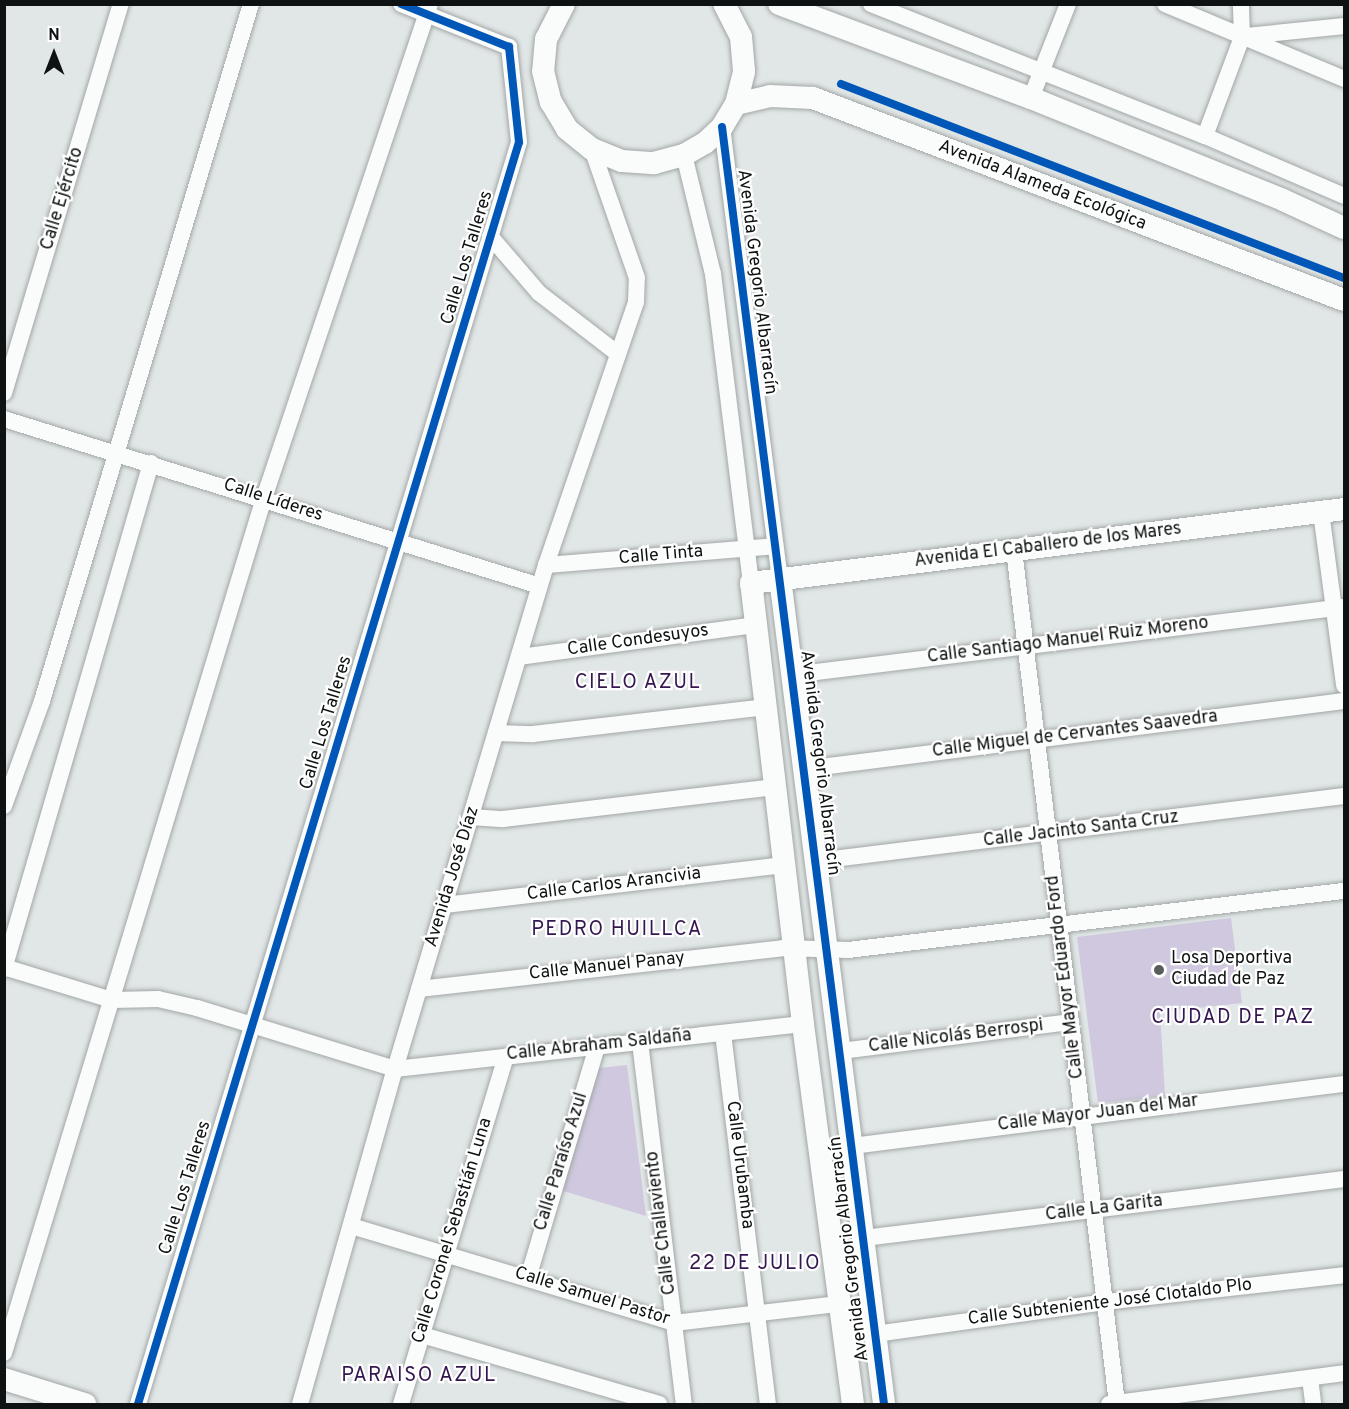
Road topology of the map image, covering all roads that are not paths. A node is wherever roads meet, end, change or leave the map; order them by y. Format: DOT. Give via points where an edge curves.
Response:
graph roads {
  1 [pos="121,4"];
  2 [pos="251,4"];
  3 [pos="401,4"];
  4 [pos="564,4"];
  5 [pos="724,4"];
  6 [pos="779,4"];
  7 [pos="871,4"];
  8 [pos="1068,4"];
  9 [pos="1165,4"];
  10 [pos="1241,4"];
  11 [pos="429,10"];
  12 [pos="1344,26"];
  13 [pos="1242,37"];
  14 [pos="1042,70"];
  15 [pos="1344,79"];
  16 [pos="1031,98"];
  17 [pos="736,104"];
  18 [pos="722,127"];
  19 [pos="1205,136"];
  20 [pos="592,149"];
  21 [pos="684,155"];
  22 [pos="1344,196"];
  23 [pos="1344,228"];
  24 [pos="490,236"];
  25 [pos="739,269"];
  26 [pos="713,274"];
  27 [pos="1344,300"];
  28 [pos="617,353"];
  29 [pos="4,393"];
  30 [pos="4,419"];
  31 [pos="118,453"];
  32 [pos="151,463"];
  33 [pos="264,498"];
  34 [pos="1344,509"];
  35 [pos="1321,512"];
  36 [pos="399,541"];
  37 [pos="776,546"];
  38 [pos="747,549"];
  39 [pos="1014,550"];
  40 [pos="546,565"];
  41 [pos="780,578"];
  42 [pos="751,583"];
  43 [pos="540,586"];
  44 [pos="1340,608"];
  45 [pos="756,625"];
  46 [pos="1026,646"];
  47 [pos="519,657"];
  48 [pos="792,675"];
  49 [pos="1344,685"];
  50 [pos="1344,701"];
  51 [pos="766,707"];
  52 [pos="496,733"];
  53 [pos="1037,740"];
  54 [pos="804,769"];
  55 [pos="776,787"];
  56 [pos="1344,796"];
  57 [pos="4,806"];
  58 [pos="471,817"];
  59 [pos="1048,834"];
  60 [pos="817,861"];
  61 [pos="785,865"];
  62 [pos="1344,891"];
  63 [pos="444,906"];
  64 [pos="1059,926"];
  65 [pos="794,948"];
  66 [pos="828,948"];
  67 [pos="5,968"];
  68 [pos="419,988"];
  69 [pos="112,1000"];
  70 [pos="1071,1022"];
  71 [pos="251,1023"];
  72 [pos="803,1024"];
  73 [pos="723,1033"];
  74 [pos="640,1042"];
  75 [pos="597,1047"];
  76 [pos="841,1052"];
  77 [pos="506,1057"];
  78 [pos="395,1069"];
  79 [pos="1344,1084"];
  80 [pos="1082,1115"];
  81 [pos="852,1146"];
  82 [pos="1344,1179"];
  83 [pos="1094,1211"];
  84 [pos="351,1226"];
  85 [pos="864,1238"];
  86 [pos="447,1255"];
  87 [pos="1344,1275"];
  88 [pos="528,1278"];
  89 [pos="1105,1302"];
  90 [pos="839,1304"];
  91 [pos="758,1314"];
  92 [pos="674,1323"];
  93 [pos="875,1334"];
  94 [pos="422,1335"];
  95 [pos="4,1353"];
  96 [pos="1344,1374"];
  97 [pos="1310,1378"];
  98 [pos="4,1379"];
  99 [pos="1220,1398"];
  100 [pos="85,1404"];
  101 [pos="138,1404"];
  102 [pos="300,1404"];
  103 [pos="401,1404"];
  104 [pos="658,1404"];
  105 [pos="684,1404"];
  106 [pos="768,1404"];
  107 [pos="853,1404"];
  108 [pos="884,1404"];
  109 [pos="1114,1404"];
  110 [pos="1313,1404"];
  1 -- 29 [label="street, Calle Ejército"];
  2 -- 31 [label="street"];
  3 -- 11 [label="street"];
  4 -- 20 [label="street" via="546,39 543,71 551,102 567,129"];
  5 -- 17 [label="street" via="741,37 744,71"];
  6 -- 16 [label="street"];
  7 -- 14 [label="street"];
  8 -- 14 [label="street"];
  9 -- 13 [label="street"];
  10 -- 13 [label="street"];
  11 -- 24 [label="street, Calle Los Talleres" via="509,47 519,142"];
  11 -- 33 [label="street"];
  12 -- 13 [label="street"];
  13 -- 15 [label="street"];
  13 -- 19 [label="street"];
  14 -- 16 [label="street"];
  14 -- 19 [label="street"];
  16 -- 23 [label="street"];
  17 -- 18 [label="street"];
  17 -- 27 [label="street, Avenida Alameda Ecológica" via="770,96 813,98"];
  18 -- 21 [label="street"];
  18 -- 25 [label="street, Avenida Gregorio Albarracín"];
  19 -- 22 [label="street"];
  20 -- 21 [label="street" via="621,161 643,163"];
  20 -- 28 [label="street, Avenida José Díaz" via="637,278 636,302"];
  21 -- 26 [label="street, Avenida Gregorio Albarracín"];
  24 -- 28 [label="street" via="539,293"];
  24 -- 36 [label="street, Calle Los Talleres"];
  25 -- 26 [label="street"];
  25 -- 37 [label="street, Avenida Gregorio Albarracín"];
  26 -- 38 [label="street, Avenida Gregorio Albarracín"];
  28 -- 40 [label="street, Avenida José Díaz"];
  30 -- 31 [label="street, Calle Líderes"];
  31 -- 32 [label="street, Calle Líderes"];
  31 -- 57 [label="street" via="42,701"];
  32 -- 33 [label="street, Calle Líderes"];
  32 -- 67 [label="street"];
  33 -- 36 [label="street, Calle Líderes"];
  33 -- 69 [label="street"];
  34 -- 35 [label="street, Avenida El Caballero de los Mares"];
  35 -- 39 [label="street, Avenida El Caballero de los Mares"];
  35 -- 44 [label="street"];
  36 -- 43 [label="street, Calle Líderes"];
  36 -- 71 [label="street, Calle Los Talleres"];
  37 -- 38 [label="street, Calle Tinta"];
  37 -- 41 [label="street, Avenida Gregorio Albarracín"];
  38 -- 40 [label="street, Calle Tinta"];
  38 -- 42 [label="street, Avenida Gregorio Albarracín"];
  39 -- 41 [label="street, Avenida El Caballero de los Mares"];
  39 -- 46 [label="street, Calle Mayor Eduardo Ford"];
  40 -- 43 [label="street, Avenida José Díaz"];
  41 -- 42 [label="street, Avenida El Caballero de los Mares"];
  41 -- 48 [label="street, Avenida Gregorio Albarracín"];
  42 -- 45 [label="street, Avenida Gregorio Albarracín"];
  43 -- 47 [label="street, Avenida José Díaz"];
  44 -- 46 [label="street, Calle Santiago Manuel Ruiz Moreno"];
  44 -- 49 [label="street"];
  45 -- 47 [label="street, Calle Condesuyos"];
  45 -- 51 [label="street, Avenida Gregorio Albarracín"];
  46 -- 48 [label="street, Calle Santiago Manuel Ruiz Moreno"];
  46 -- 53 [label="street, Calle Mayor Eduardo Ford"];
  47 -- 52 [label="street, Avenida José Díaz"];
  48 -- 54 [label="street, Avenida Gregorio Albarracín"];
  50 -- 53 [label="street, Calle Miguel de Cervantes Saavedra"];
  51 -- 52 [label="street" via="533,734"];
  51 -- 55 [label="street, Avenida Gregorio Albarracín"];
  52 -- 58 [label="street, Avenida José Díaz"];
  53 -- 54 [label="street, Calle Miguel de Cervantes Saavedra"];
  53 -- 59 [label="street, Calle Mayor Eduardo Ford"];
  54 -- 60 [label="street, Avenida Gregorio Albarracín"];
  55 -- 58 [label="street" via="503,819"];
  55 -- 61 [label="street, Avenida Gregorio Albarracín"];
  56 -- 59 [label="street, Calle Jacinto Santa Cruz"];
  58 -- 63 [label="street, Avenida José Díaz"];
  59 -- 60 [label="street, Calle Jacinto Santa Cruz"];
  59 -- 64 [label="street, Calle Mayor Eduardo Ford"];
  60 -- 66 [label="street, Avenida Gregorio Albarracín"];
  61 -- 63 [label="street, Calle Carlos Arancivia"];
  61 -- 65 [label="street, Avenida Gregorio Albarracín"];
  62 -- 64 [label="street, Calle Manuel Panay"];
  63 -- 68 [label="street, Avenida José Díaz"];
  64 -- 66 [label="street, Calle Manuel Panay" via="848,950"];
  64 -- 70 [label="street, Calle Mayor Eduardo Ford"];
  65 -- 66 [label="street, Calle Manuel Panay"];
  65 -- 68 [label="street, Calle Manuel Panay"];
  65 -- 72 [label="street, Avenida Gregorio Albarracín"];
  66 -- 76 [label="street, Avenida Gregorio Albarracín"];
  67 -- 69 [label="street"];
  68 -- 78 [label="street, Avenida José Díaz"];
  69 -- 71 [label="street" via="158,999"];
  69 -- 95 [label="street"];
  70 -- 76 [label="street, Calle Nicolás Berrospi"];
  70 -- 80 [label="street, Calle Mayor Eduardo Ford"];
  71 -- 78 [label="street"];
  71 -- 101 [label="street, Calle Los Talleres"];
  72 -- 73 [label="street, Calle Abraham Saldaña"];
  72 -- 90 [label="street, Avenida Gregorio Albarracín"];
  73 -- 74 [label="street, Calle Abraham Saldaña"];
  73 -- 91 [label="street, Calle Urubamba"];
  74 -- 75 [label="street, Calle Abraham Saldaña"];
  74 -- 92 [label="street, Calle Challaviento"];
  75 -- 77 [label="street, Calle Abraham Saldaña"];
  75 -- 88 [label="street, Calle Paraíso Azul"];
  76 -- 81 [label="street, Avenida Gregorio Albarracín"];
  77 -- 78 [label="street, Calle Abraham Saldaña"];
  77 -- 86 [label="street, Calle Coronel Sebastián Luna"];
  78 -- 84 [label="street, Avenida José Díaz"];
  79 -- 80 [label="street, Calle Mayor Juan del Mar"];
  80 -- 81 [label="street, Calle Mayor Juan del Mar"];
  80 -- 83 [label="street, Calle Mayor Eduardo Ford"];
  81 -- 85 [label="street, Avenida Gregorio Albarracín"];
  82 -- 83 [label="street, Calle La Garita"];
  83 -- 85 [label="street, Calle La Garita"];
  83 -- 89 [label="street, Calle Mayor Eduardo Ford"];
  84 -- 86 [label="street, Calle Samuel Pastor"];
  84 -- 102 [label="street, Avenida José Díaz"];
  85 -- 93 [label="street, Avenida Gregorio Albarracín"];
  86 -- 88 [label="street, Calle Samuel Pastor"];
  86 -- 94 [label="street, Calle Coronel Sebastián Luna"];
  87 -- 89 [label="street, Calle Subteniente José Clotaldo Plo"];
  88 -- 92 [label="street, Calle Samuel Pastor"];
  89 -- 93 [label="street, Calle Subteniente José Clotaldo Plo"];
  89 -- 109 [label="street, Calle Mayor Eduardo Ford"];
  90 -- 91 [label="street, Calle Samuel Pastor"];
  90 -- 107 [label="street, Avenida Gregorio Albarracín"];
  91 -- 92 [label="street, Calle Samuel Pastor"];
  91 -- 106 [label="street, Calle Urubamba"];
  92 -- 105 [label="street, Calle Challaviento"];
  93 -- 108 [label="street, Avenida Gregorio Albarracín"];
  94 -- 103 [label="street, Calle Coronel Sebastián Luna"];
  94 -- 104 [label="street"];
  96 -- 97 [label="street"];
  97 -- 99 [label="street"];
  97 -- 110 [label="street"];
  98 -- 100 [label="street"];
  99 -- 109 [label="street"];
}
